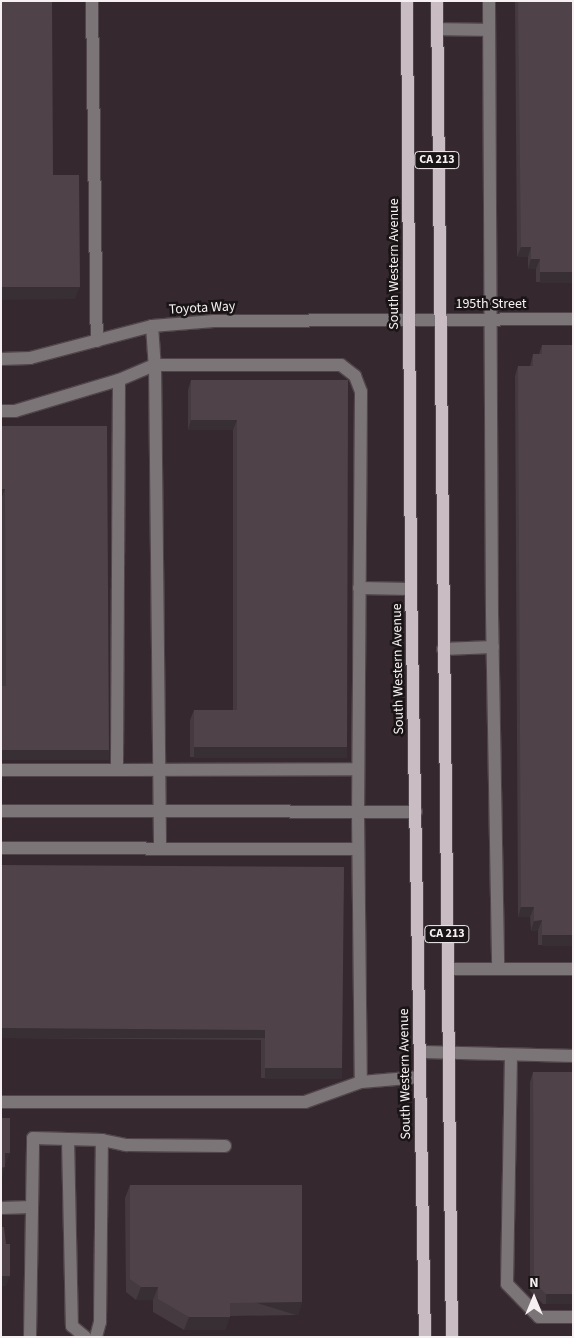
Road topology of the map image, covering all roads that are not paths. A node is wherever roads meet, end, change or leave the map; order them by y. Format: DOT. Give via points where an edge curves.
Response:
graph roads {
  1 [pos="92,1"];
  2 [pos="407,1"];
  3 [pos="437,1"];
  4 [pos="489,1"];
  5 [pos="437,29"];
  6 [pos="490,30"];
  7 [pos="439,319"];
  8 [pos="492,319"];
  9 [pos="573,319"];
  10 [pos="410,320"];
  11 [pos="152,326"];
  12 [pos="97,341"];
  13 [pos="1,358"];
  14 [pos="155,364"];
  15 [pos="119,380"];
  16 [pos="1,411"];
  17 [pos="359,588"];
  18 [pos="411,589"];
  19 [pos="493,647"];
  20 [pos="443,649"];
  21 [pos="358,769"];
  22 [pos="1,770"];
  23 [pos="117,770"];
  24 [pos="160,770"];
  25 [pos="1,812"];
  26 [pos="160,812"];
  27 [pos="358,812"];
  28 [pos="416,812"];
  29 [pos="1,848"];
  30 [pos="160,848"];
  31 [pos="358,849"];
  32 [pos="448,969"];
  33 [pos="498,969"];
  34 [pos="573,969"];
  35 [pos="420,1052"];
  36 [pos="449,1053"];
  37 [pos="511,1055"];
  38 [pos="573,1056"];
  39 [pos="420,1077"];
  40 [pos="361,1082"];
  41 [pos="1,1102"];
  42 [pos="68,1139"];
  43 [pos="102,1140"];
  44 [pos="225,1146"];
  45 [pos="32,1207"];
  46 [pos="1,1208"];
  47 [pos="573,1317"];
  48 [pos="30,1337"];
  49 [pos="85,1337"];
  50 [pos="96,1337"];
  51 [pos="426,1337"];
  52 [pos="452,1337"];
  1 -- 12 [label="street"];
  2 -- 10 [label="main road, South Western Avenue / CA 213"];
  3 -- 5 [label="main road, CA 213"];
  4 -- 6 [label="street"];
  5 -- 6 [label="street"];
  5 -- 7 [label="main road, CA 213"];
  6 -- 8 [label="street"];
  7 -- 8 [label="street, 195th Street"];
  7 -- 10 [label="street, 195th Street"];
  7 -- 20 [label="main road, CA 213"];
  8 -- 9 [label="street, 195th Street"];
  8 -- 19 [label="street"];
  10 -- 11 [label="street, Toyota Way" via="214,321"];
  10 -- 18 [label="main road, South Western Avenue / CA 213"];
  11 -- 12 [label="street, Toyota Way"];
  11 -- 14 [label="street"];
  12 -- 13 [label="street, Toyota Way" via="30,358"];
  14 -- 15 [label="street"];
  14 -- 17 [label="street" via="341,365 355,376 361,392"];
  14 -- 24 [label="street"];
  15 -- 16 [label="street" via="15,411"];
  15 -- 23 [label="street"];
  17 -- 18 [label="street"];
  17 -- 21 [label="street"];
  18 -- 28 [label="main road, South Western Avenue / CA 213"];
  19 -- 20 [label="street"];
  19 -- 33 [label="street"];
  20 -- 32 [label="main road, CA 213"];
  21 -- 24 [label="street"];
  21 -- 27 [label="street"];
  22 -- 23 [label="street"];
  23 -- 24 [label="street"];
  24 -- 26 [label="street"];
  25 -- 26 [label="street"];
  26 -- 27 [label="street"];
  26 -- 30 [label="street"];
  27 -- 28 [label="street"];
  27 -- 31 [label="street"];
  28 -- 35 [label="main road, South Western Avenue / CA 213"];
  29 -- 30 [label="street"];
  30 -- 31 [label="street"];
  31 -- 40 [label="street"];
  32 -- 33 [label="street"];
  32 -- 36 [label="main road, CA 213"];
  33 -- 34 [label="street"];
  35 -- 36 [label="street"];
  35 -- 39 [label="main road, South Western Avenue / CA 213"];
  36 -- 37 [label="street"];
  36 -- 52 [label="main road, CA 213"];
  37 -- 38 [label="street"];
  37 -- 47 [label="street" via="507,1284 539,1317"];
  39 -- 40 [label="street"];
  39 -- 51 [label="main road, South Western Avenue / CA 213"];
  40 -- 41 [label="street" via="305,1102"];
  42 -- 43 [label="street"];
  42 -- 45 [label="street" via="33,1138"];
  42 -- 49 [label="street" via="72,1326"];
  43 -- 44 [label="street" via="126,1145"];
  43 -- 50 [label="street" via="100,1322"];
  45 -- 46 [label="street"];
  45 -- 48 [label="street"];
}
